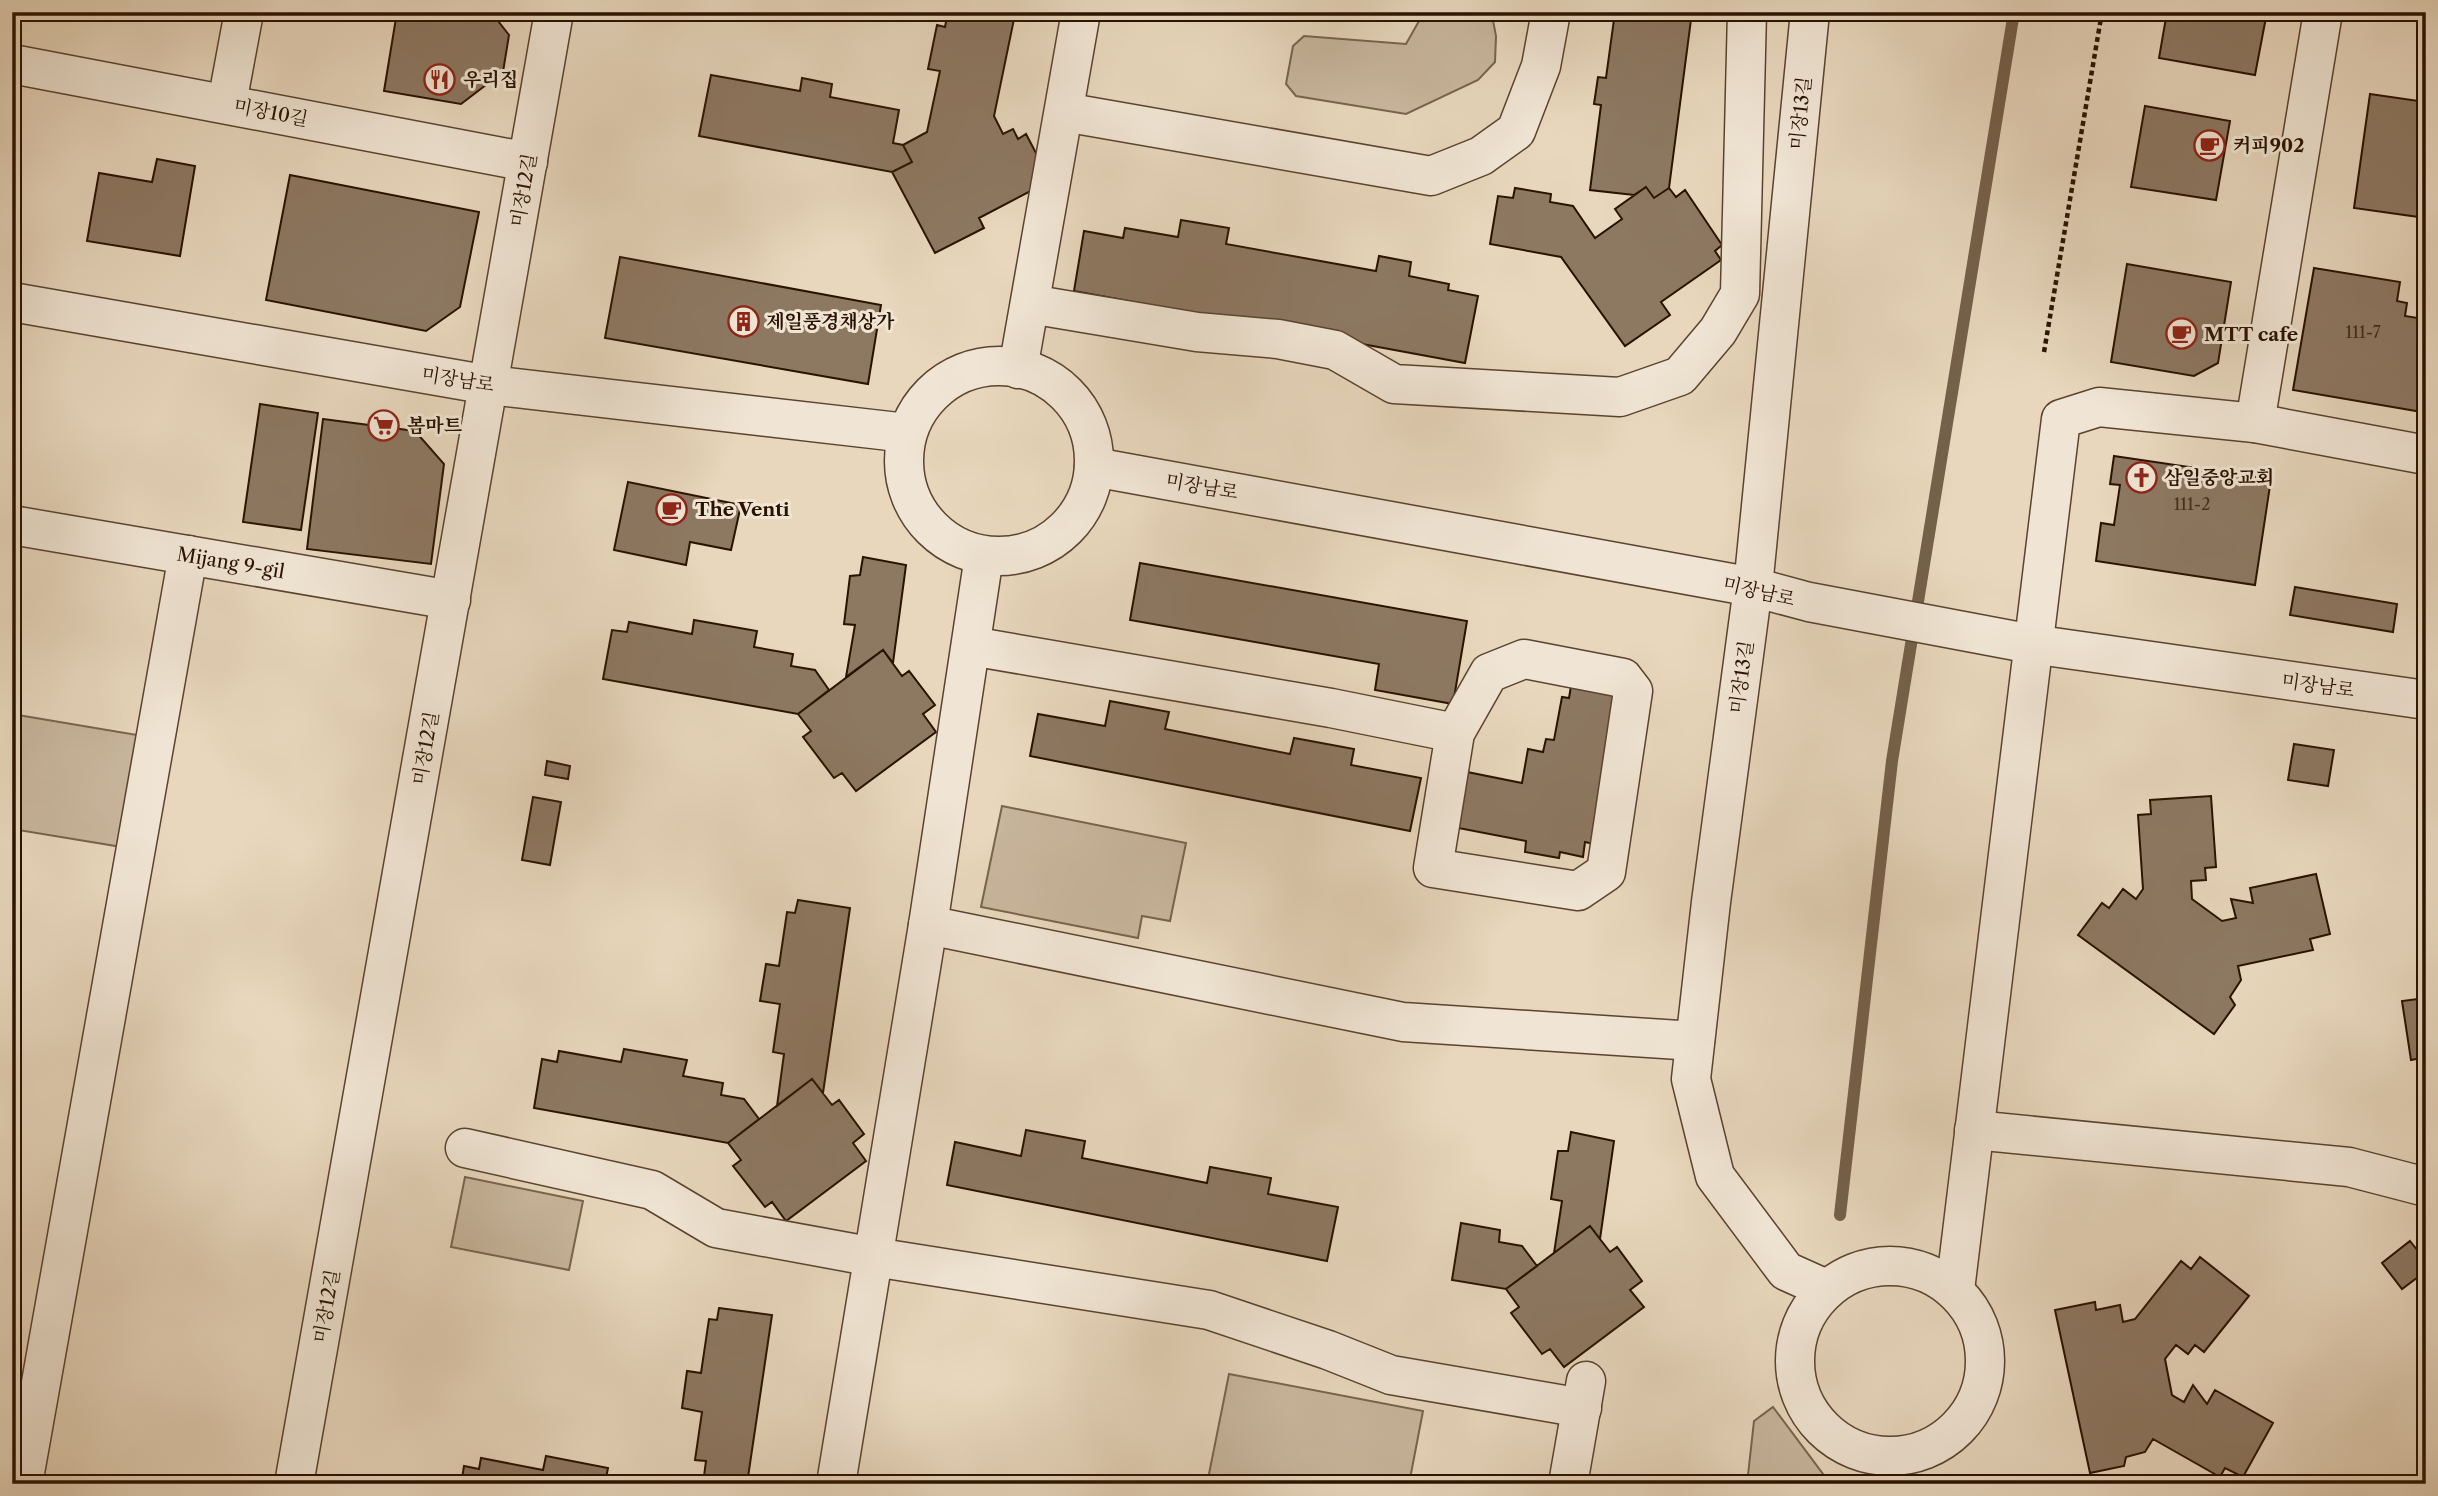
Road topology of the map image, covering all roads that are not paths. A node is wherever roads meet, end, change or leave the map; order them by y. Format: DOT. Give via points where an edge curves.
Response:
graph roads {
  1 [pos="244,12"];
  2 [pos="554,12"];
  3 [pos="1081,12"];
  4 [pos="1551,12"];
  5 [pos="1747,12"];
  6 [pos="1810,12"];
  7 [pos="2323,12"];
  8 [pos="12,64"];
  9 [pos="227,103"];
  10 [pos="1064,112"];
  11 [pos="528,162"];
  12 [pos="12,303"];
  13 [pos="1030,304"];
  14 [pos="1018,369"];
  15 [pos="489,385"];
  16 [pos="2255,423"];
  17 [pos="907,433"];
  18 [pos="2426,455"];
  19 [pos="1094,467"];
  20 [pos="12,525"];
  21 [pos="188,555"];
  22 [pos="984,556"];
  23 [pos="1753,587"];
  24 [pos="451,600"];
  25 [pos="2032,645"];
  26 [pos="971,646"];
  27 [pos="2426,700"];
  28 [pos="1455,733"];
  29 [pos="928,925"];
  30 [pos="1695,1041"];
  31 [pos="1974,1130"];
  32 [pos="465,1148"];
  33 [pos="2426,1187"];
  34 [pos="874,1257"];
  35 [pos="1826,1289"];
  36 [pos="1955,1290"];
  37 [pos="1906,1470"];
  38 [pos="23,1484"];
  39 [pos="294,1484"];
  40 [pos="835,1484"];
  41 [pos="1568,1484"];
  1 -- 9 [label="street"];
  2 -- 11 [label="street, 미장12길"];
  3 -- 10 [label="street"];
  4 -- 10 [label="street" via="1541,66 1516,131 1481,156 1431,176"];
  5 -- 13 [label="street" via="1740,294 1718,331 1680,376 1620,397 1394,384 1335,350"];
  6 -- 23 [label="street, 미장13길"];
  7 -- 16 [label="street"];
  8 -- 9 [label="street, 미장10길"];
  9 -- 11 [label="street, 미장10길"];
  10 -- 13 [label="street"];
  11 -- 15 [label="street, 미장12길"];
  12 -- 15 [label="street, 미장남로"];
  13 -- 14 [label="street"];
  14 -- 17 [label="street" via="998,365 965,372 936,389"];
  14 -- 19 [label="street" via="1036,373 1064,390 1084,417 1095,446"];
  15 -- 17 [label="street, 미장남로"];
  15 -- 24 [label="street, 미장12길"];
  16 -- 18 [label="street"];
  16 -- 25 [label="street" via="2099,407 2061,419"];
  17 -- 22 [label="street" via="903,466 911,498 929,527 956,547"];
  19 -- 22 [label="street" via="1082,511 1060,536 1017,556"];
  19 -- 23 [label="street, 미장남로"];
  20 -- 21 [label="street, Mijang 9-gil"];
  21 -- 24 [label="street, Mijang 9-gil"];
  21 -- 38 [label="street"];
  22 -- 26 [label="street"];
  23 -- 25 [label="street, 미장남로" via="1809,603"];
  23 -- 30 [label="street, 미장13길"];
  24 -- 39 [label="street, 미장12길"];
  25 -- 27 [label="street, 미장남로"];
  25 -- 31 [label="street"];
  26 -- 28 [label="street"];
  26 -- 29 [label="street"];
  28 -- 28 [label="street" via="1433,868 1578,891 1606,872 1633,691 1623,678 1524,659 1489,673"];
  29 -- 30 [label="street" via="1403,1022"];
  29 -- 34 [label="street"];
  30 -- 35 [label="street, 미장13길" via="1691,1079 1715,1176 1786,1271"];
  31 -- 33 [label="street" via="2349,1167"];
  31 -- 36 [label="street"];
  32 -- 34 [label="street" via="652,1189 716,1228"];
  34 -- 40 [label="street"];
  34 -- 41 [label="street" via="1209,1310 1391,1375 1584,1395"];
  35 -- 36 [label="street" via="1856,1271 1888,1265 1927,1272"];
  35 -- 37 [label="street" via="1805,1315 1798,1333 1794,1366 1801,1398 1819,1427 1846,1447"];
  36 -- 37 [label="street" via="1975,1317 1986,1347 1985,1380 1973,1411 1951,1436"];
}
